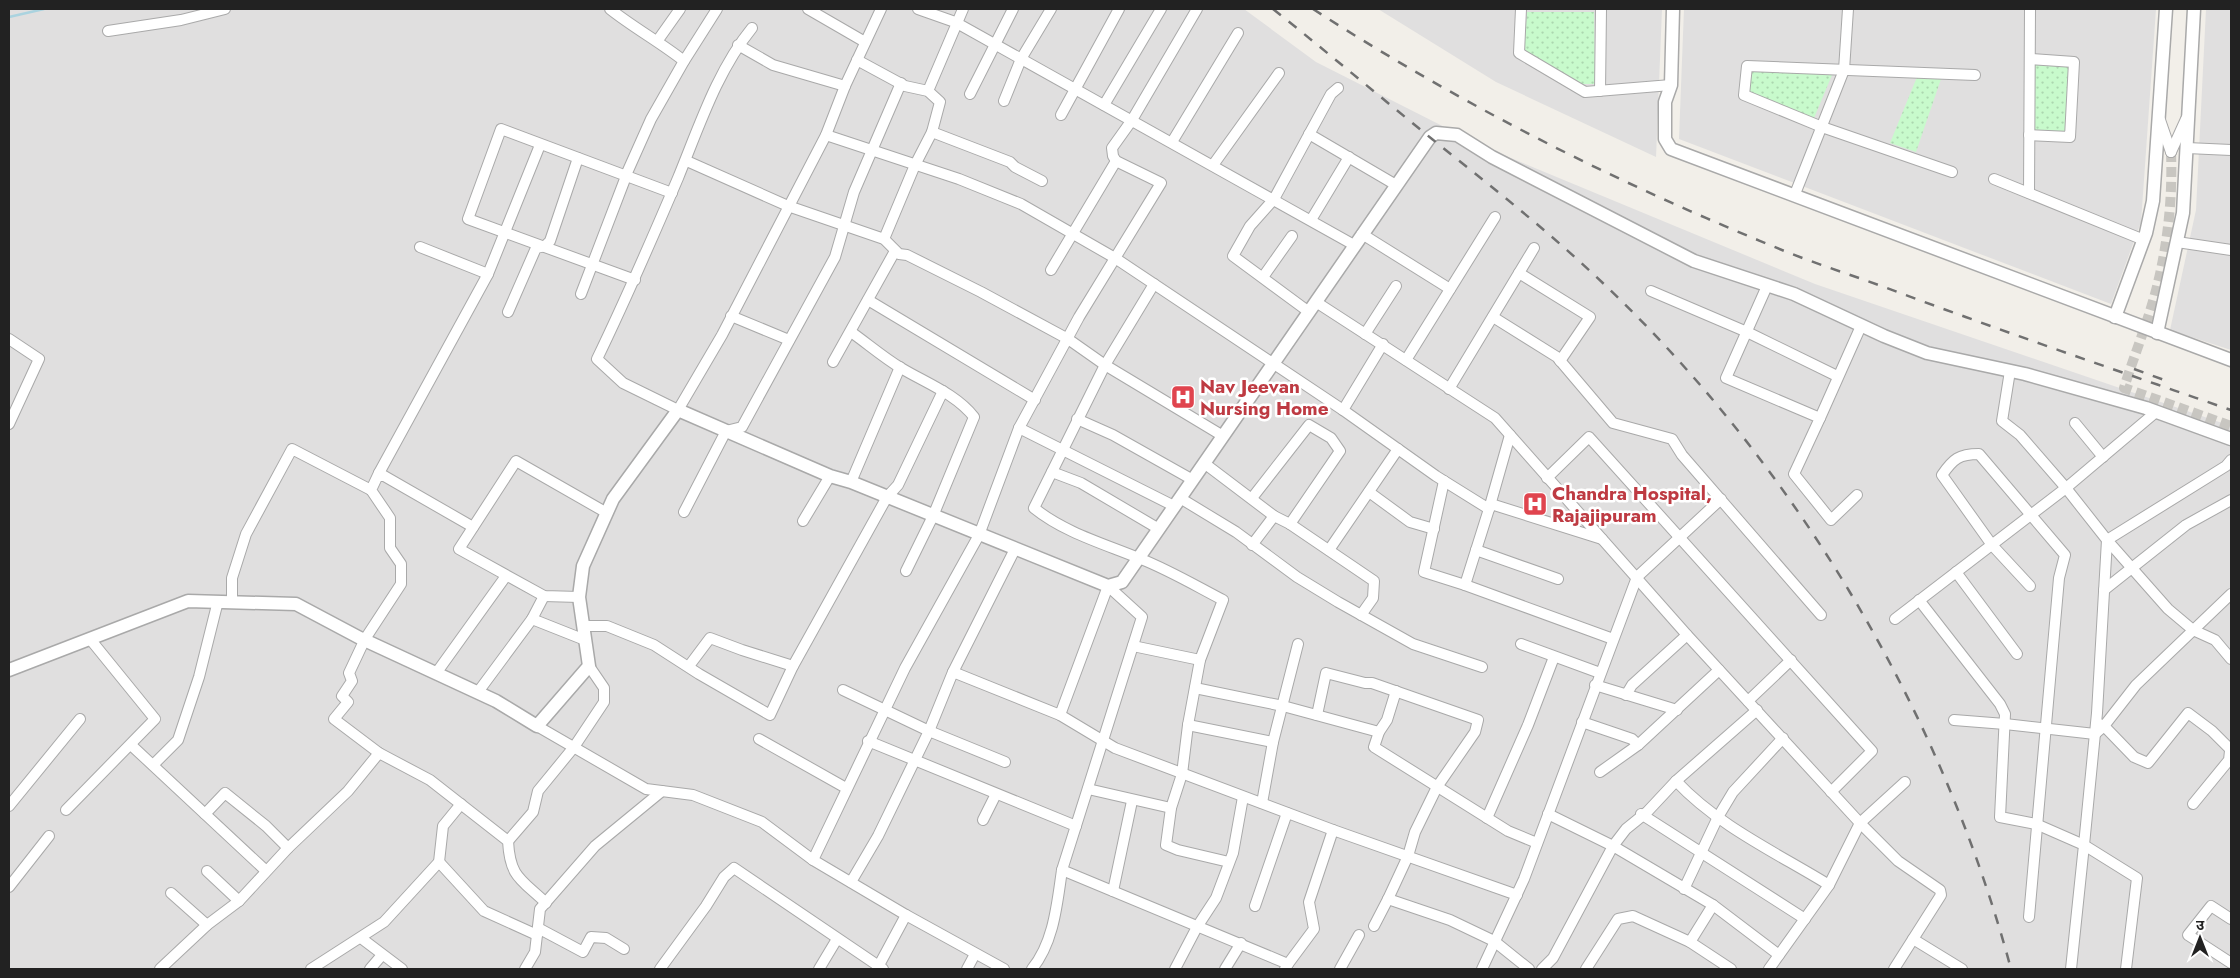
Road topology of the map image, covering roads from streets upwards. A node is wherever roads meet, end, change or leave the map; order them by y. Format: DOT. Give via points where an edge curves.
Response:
graph roads {
  1 [pos="225,9"];
  2 [pos="610,9"];
  3 [pos="680,9"];
  4 [pos="808,9"];
  5 [pos="881,9"];
  6 [pos="918,9"];
  7 [pos="963,9"];
  8 [pos="1013,9"];
  9 [pos="1051,9"];
  10 [pos="1119,9"];
  11 [pos="1161,9"];
  12 [pos="1197,9"];
  13 [pos="1521,9"];
  14 [pos="1601,9"];
  15 [pos="1673,9"];
  16 [pos="1848,9"];
  17 [pos="2030,9"];
  18 [pos="2166,9"];
  19 [pos="2194,9"];
  20 [pos="714,10"];
  21 [pos="957,23"];
  22 [pos="752,28"];
  23 [pos="108,31"];
  24 [pos="1238,33"];
  25 [pos="658,40"];
  26 [pos="865,42"];
  27 [pos="738,44"];
  28 [pos="994,44"];
  29 [pos="1021,59"];
  30 [pos="857,60"];
  31 [pos="2030,60"];
  32 [pos="684,61"];
  33 [pos="1844,70"];
  34 [pos="1279,73"];
  35 [pos="1975,75"];
  36 [pos="901,83"];
  37 [pos="1671,85"];
  38 [pos="844,86"];
  39 [pos="1338,88"];
  40 [pos="1076,89"];
  41 [pos="1600,91"];
  42 [pos="928,92"];
  43 [pos="970,94"];
  44 [pos="1004,101"];
  45 [pos="1104,105"];
  46 [pos="2158,114"];
  47 [pos="2189,114"];
  48 [pos="1061,115"];
  49 [pos="1132,120"];
  50 [pos="1822,126"];
  51 [pos="932,132"];
  52 [pos="1310,134"];
  53 [pos="826,135"];
  54 [pos="2029,135"];
  55 [pos="1172,142"];
  56 [pos="540,145"];
  57 [pos="2187,148"];
  58 [pos="2231,150"];
  59 [pos="873,151"];
  60 [pos="1349,157"];
  61 [pos="578,158"];
  62 [pos="1116,161"];
  63 [pos="689,162"];
  64 [pos="914,165"];
  65 [pos="1213,165"];
  66 [pos="1952,172"];
  67 [pos="626,177"];
  68 [pos="1994,179"];
  69 [pos="1042,181"];
  70 [pos="1396,185"];
  71 [pos="672,193"];
  72 [pos="2029,193"];
  73 [pos="1794,194"];
  74 [pos="1274,199"];
  75 [pos="788,206"];
  76 [pos="1495,217"];
  77 [pos="1311,220"];
  78 [pos="844,225"];
  79 [pos="504,230"];
  80 [pos="1072,234"];
  81 [pos="1292,236"];
  82 [pos="884,239"];
  83 [pos="1358,240"];
  84 [pos="2144,240"];
  85 [pos="2177,242"];
  86 [pos="542,246"];
  87 [pos="420,247"];
  88 [pos="1534,248"];
  89 [pos="2231,250"];
  90 [pos="895,251"];
  91 [pos="1115,258"];
  92 [pos="592,264"];
  93 [pos="1051,270"];
  94 [pos="1519,273"];
  95 [pos="488,274"];
  96 [pos="1263,277"];
  97 [pos="636,280"];
  98 [pos="1154,284"];
  99 [pos="1396,286"];
  100 [pos="1767,286"];
  101 [pos="1450,289"];
  102 [pos="1651,292"];
  103 [pos="581,294"];
  104 [pos="868,300"];
  105 [pos="1313,307"];
  106 [pos="508,312"];
  107 [pos="731,316"];
  108 [pos="1493,317"];
  109 [pos="2115,317"];
  110 [pos="1861,326"];
  111 [pos="851,332"];
  112 [pos="1747,332"];
  113 [pos="2157,332"];
  114 [pos="1365,334"];
  115 [pos="9,339"];
  116 [pos="1068,339"];
  117 [pos="789,340"];
  118 [pos="1383,344"];
  119 [pos="1406,360"];
  120 [pos="2231,360"];
  121 [pos="1560,361"];
  122 [pos="833,362"];
  123 [pos="1105,364"];
  124 [pos="1274,364"];
  125 [pos="900,368"];
  126 [pos="2010,371"];
  127 [pos="1838,376"];
  128 [pos="1450,389"];
  129 [pos="943,391"];
  130 [pos="1035,400"];
  131 [pos="678,410"];
  132 [pos="1343,410"];
  133 [pos="2156,412"];
  134 [pos="1820,418"];
  135 [pos="1077,419"];
  136 [pos="9,424"];
  137 [pos="2075,424"];
  138 [pos="1019,428"];
  139 [pos="726,431"];
  140 [pos="1510,435"];
  141 [pos="1223,436"];
  142 [pos="2231,439"];
  143 [pos="1398,449"];
  144 [pos="1062,451"];
  145 [pos="2103,457"];
  146 [pos="2231,460"];
  147 [pos="1204,463"];
  148 [pos="1052,472"];
  149 [pos="379,473"];
  150 [pos="830,476"];
  151 [pos="1547,478"];
  152 [pos="1193,480"];
  153 [pos="1444,481"];
  154 [pos="851,482"];
  155 [pos="2066,488"];
  156 [pos="371,490"];
  157 [pos="1369,492"];
  158 [pos="1857,495"];
  159 [pos="887,497"];
  160 [pos="1252,498"];
  161 [pos="1721,500"];
  162 [pos="2231,500"];
  163 [pos="1177,502"];
  164 [pos="1490,507"];
  165 [pos="684,512"];
  166 [pos="607,513"];
  167 [pos="2030,515"];
  168 [pos="933,516"];
  169 [pos="1274,516"];
  170 [pos="803,521"];
  171 [pos="1290,524"];
  172 [pos="473,527"];
  173 [pos="1159,529"];
  174 [pos="1434,529"];
  175 [pos="979,535"];
  176 [pos="1679,538"];
  177 [pos="1602,539"];
  178 [pos="2107,540"];
  179 [pos="1252,545"];
  180 [pos="1992,545"];
  181 [pos="1015,550"];
  182 [pos="1329,550"];
  183 [pos="1476,550"];
  184 [pos="1139,558"];
  185 [pos="2132,566"];
  186 [pos="906,571"];
  187 [pos="1956,572"];
  188 [pos="506,576"];
  189 [pos="1636,577"];
  190 [pos="1558,579"];
  191 [pos="1465,585"];
  192 [pos="1108,586"];
  193 [pos="2030,586"];
  194 [pos="2104,590"];
  195 [pos="2231,594"];
  196 [pos="544,596"];
  197 [pos="579,597"];
  198 [pos="1919,600"];
  199 [pos="218,601"];
  200 [pos="232,602"];
  201 [pos="1361,615"];
  202 [pos="1821,615"];
  203 [pos="1895,618"];
  204 [pos="532,619"];
  205 [pos="583,626"];
  206 [pos="2194,630"];
  207 [pos="1687,635"];
  208 [pos="90,639"];
  209 [pos="365,639"];
  210 [pos="1613,639"];
  211 [pos="585,640"];
  212 [pos="1298,644"];
  213 [pos="1521,644"];
  214 [pos="1133,646"];
  215 [pos="2017,654"];
  216 [pos="2230,655"];
  217 [pos="1554,656"];
  218 [pos="1200,660"];
  219 [pos="1791,660"];
  220 [pos="589,666"];
  221 [pos="689,666"];
  222 [pos="794,666"];
  223 [pos="1482,667"];
  224 [pos="9,670"];
  225 [pos="1719,670"];
  226 [pos="437,672"];
  227 [pos="953,672"];
  228 [pos="1600,673"];
  229 [pos="1596,684"];
  230 [pos="1195,688"];
  231 [pos="843,690"];
  232 [pos="1396,691"];
  233 [pos="478,692"];
  234 [pos="1626,695"];
  235 [pos="1748,701"];
  236 [pos="1283,706"];
  237 [pos="884,710"];
  238 [pos="1676,710"];
  239 [pos="1757,710"];
  240 [pos="1317,715"];
  241 [pos="1060,716"];
  242 [pos="80,719"];
  243 [pos="1954,720"];
  244 [pos="1582,722"];
  245 [pos="2006,724"];
  246 [pos="1188,725"];
  247 [pos="2100,725"];
  248 [pos="537,726"];
  249 [pos="2046,730"];
  250 [pos="929,731"];
  251 [pos="1379,732"];
  252 [pos="2095,734"];
  253 [pos="1783,738"];
  254 [pos="759,739"];
  255 [pos="868,741"];
  256 [pos="1104,741"];
  257 [pos="1273,742"];
  258 [pos="131,745"];
  259 [pos="1638,745"];
  260 [pos="574,747"];
  261 [pos="2231,750"];
  262 [pos="379,753"];
  263 [pos="915,761"];
  264 [pos="1005,762"];
  265 [pos="153,765"];
  266 [pos="1600,772"];
  267 [pos="1182,774"];
  268 [pos="1676,781"];
  269 [pos="1905,782"];
  270 [pos="1437,787"];
  271 [pos="846,788"];
  272 [pos="1088,789"];
  273 [pos="662,791"];
  274 [pos="1831,792"];
  275 [pos="996,794"];
  276 [pos="1243,797"];
  277 [pos="1132,800"];
  278 [pos="1262,803"];
  279 [pos="461,804"];
  280 [pos="2193,804"];
  281 [pos="9,806"];
  282 [pos="1170,808"];
  283 [pos="66,810"];
  284 [pos="1287,813"];
  285 [pos="205,814"];
  286 [pos="1548,814"];
  287 [pos="1641,814"];
  288 [pos="1718,817"];
  289 [pos="1487,818"];
  290 [pos="984,820"];
  291 [pos="1860,823"];
  292 [pos="2036,824"];
  293 [pos="1076,826"];
  294 [pos="1333,830"];
  295 [pos="49,836"];
  296 [pos="508,841"];
  297 [pos="1537,843"];
  298 [pos="2084,844"];
  299 [pos="1613,846"];
  300 [pos="288,848"];
  301 [pos="1702,852"];
  302 [pos="1408,856"];
  303 [pos="813,860"];
  304 [pos="439,862"];
  305 [pos="1229,862"];
  306 [pos="264,869"];
  307 [pos="1062,870"];
  308 [pos="207,871"];
  309 [pos="852,882"];
  310 [pos="1829,885"];
  311 [pos="9,887"];
  312 [pos="1684,889"];
  313 [pos="1113,891"];
  314 [pos="171,893"];
  315 [pos="1517,894"];
  316 [pos="1388,899"];
  317 [pos="239,901"];
  318 [pos="546,903"];
  319 [pos="1713,905"];
  320 [pos="1255,906"];
  321 [pos="906,915"];
  322 [pos="2029,917"];
  323 [pos="1804,919"];
  324 [pos="2231,919"];
  325 [pos="207,925"];
  326 [pos="1374,926"];
  327 [pos="1197,927"];
  328 [pos="537,931"];
  329 [pos="1359,935"];
  330 [pos="360,938"];
  331 [pos="837,939"];
  332 [pos="1913,939"];
  333 [pos="1494,941"];
  334 [pos="1690,942"];
  335 [pos="1240,943"];
  336 [pos="624,949"];
  337 [pos="975,954"];
  338 [pos="382,955"];
  339 [pos="1779,955"];
  340 [pos="2231,963"];
  341 [pos="1286,967"];
  342 [pos="879,968"];
  343 [pos="1034,968"];
  344 [pos="160,969"];
  345 [pos="311,969"];
  346 [pos="370,969"];
  347 [pos="402,969"];
  348 [pos="525,969"];
  349 [pos="660,969"];
  350 [pos="819,969"];
  351 [pos="966,969"];
  352 [pos="1004,969"];
  353 [pos="1175,969"];
  354 [pos="1226,969"];
  355 [pos="1340,969"];
  356 [pos="1482,969"];
  357 [pos="1529,969"];
  358 [pos="1542,969"];
  359 [pos="1586,969"];
  360 [pos="1731,969"];
  361 [pos="1769,969"];
  362 [pos="1894,969"];
  363 [pos="1962,969"];
  364 [pos="2071,969"];
  365 [pos="2126,969"];
  1 -- 23 [label="street" via="181,20"];
  2 -- 25 [label="street" via="632,27"];
  3 -- 25 [label="street"];
  4 -- 26 [label="street"];
  5 -- 26 [label="street"];
  6 -- 21 [label="street"];
  7 -- 21 [label="street"];
  8 -- 28 [label="street"];
  9 -- 29 [label="street"];
  10 -- 40 [label="street"];
  11 -- 45 [label="street"];
  12 -- 49 [label="street"];
  13 -- 41 [label="street" via="1519,53 1586,92"];
  14 -- 41 [label="street"];
  15 -- 37 [label="street"];
  16 -- 33 [label="street"];
  17 -- 31 [label="street"];
  18 -- 46 [label="street"];
  19 -- 47 [label="street"];
  20 -- 32 [label="street"];
  21 -- 28 [label="street"];
  21 -- 42 [label="street"];
  22 -- 27 [label="street"];
  24 -- 55 [label="street"];
  25 -- 32 [label="street"];
  26 -- 30 [label="street"];
  27 -- 38 [label="street" via="773,65"];
  27 -- 71 [label="street" via="708,104"];
  28 -- 29 [label="street"];
  28 -- 43 [label="street"];
  29 -- 40 [label="street"];
  29 -- 44 [label="street"];
  30 -- 36 [label="street"];
  30 -- 38 [label="street"];
  31 -- 54 [label="street"];
  31 -- 54 [label="street" via="2074,62 2070,137"];
  32 -- 67 [label="street" via="651,119"];
  33 -- 35 [label="street"];
  33 -- 50 [label="street"];
  33 -- 50 [label="street" via="1746,66 1744,95"];
  34 -- 65 [label="street"];
  36 -- 42 [label="street"];
  36 -- 59 [label="street"];
  37 -- 41 [label="street"];
  37 -- 73 [label="street" via="1665,102 1666,139 1671,149"];
  38 -- 53 [label="street"];
  39 -- 52 [label="street" via="1331,94"];
  40 -- 45 [label="street"];
  40 -- 48 [label="street"];
  42 -- 51 [label="street" via="940,102"];
  45 -- 49 [label="street"];
  46 -- 47 [label="street" via="2171,152"];
  46 -- 84 [label="street" via="2153,201"];
  47 -- 57 [label="street"];
  49 -- 55 [label="street"];
  49 -- 62 [label="street" via="1112,148"];
  50 -- 66 [label="street"];
  50 -- 73 [label="street"];
  51 -- 64 [label="street"];
  51 -- 69 [label="street" via="1010,162"];
  52 -- 60 [label="street"];
  52 -- 74 [label="street"];
  53 -- 59 [label="street"];
  53 -- 75 [label="street"];
  54 -- 72 [label="street"];
  55 -- 65 [label="street"];
  56 -- 61 [label="street"];
  56 -- 79 [label="street"];
  56 -- 79 [label="street" via="501,129 468,219"];
  57 -- 58 [label="street"];
  57 -- 85 [label="street" via="2183,213"];
  59 -- 64 [label="street"];
  59 -- 78 [label="street" via="854,192"];
  60 -- 70 [label="street"];
  60 -- 77 [label="street"];
  61 -- 67 [label="street"];
  61 -- 86 [label="street" via="550,241"];
  62 -- 80 [label="street"];
  62 -- 91 [label="street" via="1161,183"];
  63 -- 75 [label="street"];
  64 -- 80 [label="street" via="1021,204"];
  64 -- 82 [label="street"];
  65 -- 74 [label="street"];
  67 -- 71 [label="street"];
  67 -- 92 [label="street"];
  68 -- 72 [label="street"];
  70 -- 83 [label="street"];
  70 -- 100 [label="street" via="1430,137 1436,133 1456,135 1492,157 1694,261"];
  71 -- 97 [label="street"];
  72 -- 84 [label="street"];
  73 -- 109 [label="street"];
  74 -- 77 [label="street"];
  74 -- 96 [label="street" via="1250,226 1233,256"];
  75 -- 78 [label="street"];
  75 -- 107 [label="street"];
  76 -- 101 [label="street"];
  77 -- 83 [label="street"];
  78 -- 82 [label="street"];
  78 -- 117 [label="street" via="834,257"];
  79 -- 86 [label="street"];
  79 -- 95 [label="street"];
  80 -- 91 [label="street"];
  80 -- 93 [label="street"];
  81 -- 96 [label="street"];
  82 -- 90 [label="street"];
  83 -- 101 [label="street"];
  83 -- 105 [label="street"];
  84 -- 109 [label="street"];
  85 -- 89 [label="street"];
  85 -- 113 [label="street"];
  86 -- 92 [label="street"];
  86 -- 106 [label="street" via="536,248"];
  87 -- 95 [label="street"];
  88 -- 94 [label="street"];
  90 -- 104 [label="street"];
  90 -- 116 [label="street"];
  91 -- 98 [label="street"];
  91 -- 116 [label="street"];
  92 -- 97 [label="street"];
  92 -- 103 [label="street"];
  94 -- 108 [label="street"];
  94 -- 121 [label="street" via="1590,317"];
  95 -- 149 [label="street"];
  96 -- 105 [label="street"];
  97 -- 131 [label="street" via="596,358 624,384"];
  98 -- 123 [label="street"];
  98 -- 124 [label="street"];
  99 -- 114 [label="street"];
  100 -- 110 [label="street" via="1794,294"];
  100 -- 112 [label="street"];
  101 -- 119 [label="street"];
  102 -- 112 [label="street"];
  104 -- 111 [label="street"];
  104 -- 130 [label="street"];
  105 -- 114 [label="street"];
  105 -- 124 [label="street"];
  107 -- 117 [label="street"];
  107 -- 131 [label="street"];
  108 -- 121 [label="street"];
  108 -- 128 [label="street"];
  109 -- 113 [label="street"];
  110 -- 126 [label="street" via="1927,353"];
  110 -- 127 [label="street"];
  111 -- 122 [label="street"];
  111 -- 125 [label="street"];
  112 -- 127 [label="street"];
  112 -- 134 [label="street" via="1726,378"];
  113 -- 120 [label="street"];
  114 -- 118 [label="street"];
  115 -- 136 [label="street" via="39,359"];
  116 -- 123 [label="street"];
  116 -- 130 [label="street"];
  117 -- 139 [label="street" via="742,426"];
  118 -- 119 [label="street"];
  118 -- 132 [label="street"];
  119 -- 128 [label="street"];
  121 -- 161 [label="street" via="1613,423 1672,439"];
  123 -- 135 [label="street"];
  123 -- 141 [label="street"];
  124 -- 132 [label="street"];
  124 -- 141 [label="street"];
  125 -- 129 [label="street"];
  125 -- 154 [label="street"];
  126 -- 133 [label="street"];
  126 -- 155 [label="street" via="2002,421 2020,435"];
  127 -- 134 [label="street"];
  128 -- 140 [label="street" via="1495,418"];
  129 -- 159 [label="street" via="898,485"];
  129 -- 168 [label="street" via="974,417"];
  130 -- 138 [label="street"];
  131 -- 139 [label="street"];
  131 -- 166 [label="street" via="613,499"];
  132 -- 143 [label="street"];
  133 -- 142 [label="street"];
  133 -- 145 [label="street"];
  134 -- 158 [label="street" via="1794,474 1831,520"];
  135 -- 144 [label="street"];
  135 -- 152 [label="street" via="1113,435"];
  137 -- 145 [label="street"];
  138 -- 144 [label="street"];
  138 -- 175 [label="street"];
  139 -- 150 [label="street"];
  139 -- 165 [label="street"];
  140 -- 151 [label="street"];
  140 -- 164 [label="street"];
  141 -- 147 [label="street"];
  143 -- 153 [label="street"];
  143 -- 157 [label="street"];
  144 -- 148 [label="street"];
  144 -- 163 [label="street"];
  145 -- 155 [label="street"];
  146 -- 178 [label="street"];
  147 -- 152 [label="street"];
  147 -- 160 [label="street"];
  148 -- 173 [label="street" via="1081,483"];
  148 -- 184 [label="street" via="1034,508 1062,527"];
  149 -- 156 [label="street"];
  149 -- 172 [label="street"];
  150 -- 154 [label="street"];
  150 -- 170 [label="street"];
  151 -- 176 [label="street" via="1588,437"];
  151 -- 177 [label="street"];
  152 -- 163 [label="street"];
  153 -- 164 [label="street"];
  153 -- 174 [label="street"];
  154 -- 159 [label="street"];
  155 -- 167 [label="street"];
  155 -- 178 [label="street"];
  156 -- 200 [label="street" via="292,449 246,534 232,578"];
  156 -- 209 [label="street" via="390,518 390,548 401,564 401,584"];
  157 -- 174 [label="street" via="1410,522"];
  157 -- 182 [label="street"];
  159 -- 168 [label="street"];
  159 -- 222 [label="street"];
  160 -- 169 [label="street"];
  160 -- 171 [label="street" via="1310,425 1331,438 1340,451"];
  161 -- 176 [label="street"];
  161 -- 202 [label="street"];
  162 -- 185 [label="street" via="2186,525"];
  163 -- 173 [label="street"];
  163 -- 179 [label="street" via="1236,532"];
  164 -- 177 [label="street"];
  164 -- 183 [label="street"];
  166 -- 172 [label="street" via="516,461"];
  166 -- 197 [label="street" via="583,566"];
  167 -- 180 [label="street"];
  167 -- 180 [label="street" via="1979,454 1967,454 1951,461 1942,475"];
  167 -- 249 [label="street" via="2065,555 2059,578"];
  168 -- 175 [label="street"];
  168 -- 186 [label="street"];
  169 -- 171 [label="street"];
  169 -- 179 [label="street"];
  171 -- 182 [label="street"];
  172 -- 188 [label="street" via="459,549"];
  173 -- 184 [label="street"];
  174 -- 191 [label="street" via="1424,572"];
  175 -- 181 [label="street"];
  175 -- 237 [label="street"];
  176 -- 189 [label="street"];
  176 -- 219 [label="street"];
  177 -- 189 [label="street"];
  178 -- 185 [label="street"];
  178 -- 194 [label="street"];
  179 -- 201 [label="street" via="1297,578"];
  180 -- 187 [label="street"];
  180 -- 193 [label="street"];
  181 -- 192 [label="street"];
  181 -- 227 [label="street"];
  182 -- 201 [label="street" via="1374,581 1373,598"];
  183 -- 190 [label="street"];
  183 -- 191 [label="street"];
  184 -- 192 [label="street" via="1122,582"];
  184 -- 218 [label="street" via="1223,600"];
  185 -- 194 [label="street"];
  185 -- 206 [label="street" via="2168,609"];
  187 -- 198 [label="street"];
  187 -- 215 [label="street"];
  188 -- 196 [label="street"];
  188 -- 226 [label="street"];
  189 -- 207 [label="street"];
  189 -- 210 [label="street"];
  191 -- 210 [label="street"];
  192 -- 214 [label="street" via="1142,617"];
  192 -- 241 [label="street"];
  194 -- 247 [label="street"];
  195 -- 206 [label="street"];
  196 -- 197 [label="street"];
  196 -- 204 [label="street"];
  197 -- 205 [label="street"];
  198 -- 203 [label="street"];
  198 -- 245 [label="street" via="2000,704"];
  199 -- 200 [label="street"];
  199 -- 208 [label="street" via="188,601"];
  199 -- 265 [label="street" via="199,677 178,740"];
  200 -- 209 [label="street" via="296,604"];
  201 -- 223 [label="street" via="1413,644"];
  204 -- 211 [label="street"];
  204 -- 233 [label="street"];
  205 -- 211 [label="street"];
  205 -- 221 [label="street" via="607,626 654,645"];
  206 -- 216 [label="street" via="2215,640"];
  206 -- 247 [label="street" via="2136,685"];
  207 -- 225 [label="street"];
  207 -- 234 [label="street" via="1632,685"];
  208 -- 224 [label="street"];
  208 -- 258 [label="street" via="155,719"];
  209 -- 226 [label="street"];
  209 -- 262 [label="street" via="349,673 352,682 342,696 348,702 334,718"];
  210 -- 228 [label="street"];
  211 -- 220 [label="street"];
  212 -- 236 [label="street"];
  213 -- 217 [label="street"];
  214 -- 218 [label="street"];
  214 -- 256 [label="street"];
  217 -- 228 [label="street"];
  217 -- 289 [label="street"];
  218 -- 230 [label="street"];
  219 -- 235 [label="street"];
  219 -- 274 [label="street" via="1872,751"];
  220 -- 248 [label="street"];
  220 -- 260 [label="street" via="604,688 604,702"];
  221 -- 222 [label="street" via="710,638"];
  221 -- 222 [label="street" via="770,715"];
  225 -- 235 [label="street"];
  225 -- 238 [label="street"];
  226 -- 233 [label="street"];
  227 -- 241 [label="street"];
  227 -- 250 [label="street"];
  228 -- 229 [label="street"];
  229 -- 234 [label="street"];
  229 -- 244 [label="street"];
  230 -- 236 [label="street"];
  230 -- 246 [label="street"];
  231 -- 237 [label="street"];
  232 -- 240 [label="street" via="1326,673"];
  232 -- 251 [label="street" via="1387,720"];
  232 -- 270 [label="street" via="1478,720 1475,732"];
  233 -- 248 [label="street"];
  234 -- 238 [label="street"];
  235 -- 239 [label="street"];
  236 -- 240 [label="street"];
  236 -- 257 [label="street"];
  237 -- 250 [label="street"];
  237 -- 255 [label="street"];
  238 -- 259 [label="street"];
  239 -- 253 [label="street"];
  239 -- 268 [label="street"];
  240 -- 251 [label="street"];
  241 -- 256 [label="street"];
  242 -- 281 [label="street"];
  243 -- 245 [label="street"];
  244 -- 259 [label="street" via="1632,739"];
  244 -- 286 [label="street"];
  245 -- 249 [label="street"];
  245 -- 292 [label="street" via="2000,816"];
  246 -- 257 [label="street"];
  246 -- 267 [label="street"];
  247 -- 252 [label="street"];
  247 -- 261 [label="street" via="2134,757 2148,763 2188,713"];
  248 -- 260 [label="street"];
  249 -- 252 [label="street"];
  249 -- 292 [label="street"];
  250 -- 263 [label="street"];
  250 -- 264 [label="street"];
  251 -- 270 [label="street" via="1374,747"];
  252 -- 298 [label="street"];
  253 -- 274 [label="street"];
  253 -- 288 [label="street" via="1733,792"];
  254 -- 271 [label="street"];
  255 -- 263 [label="street"];
  255 -- 271 [label="street"];
  256 -- 267 [label="street"];
  256 -- 272 [label="street"];
  257 -- 278 [label="street"];
  258 -- 265 [label="street"];
  258 -- 283 [label="street"];
  259 -- 266 [label="street"];
  260 -- 273 [label="street" via="646,789"];
  260 -- 296 [label="street" via="538,791 533,812"];
  261 -- 280 [label="street" via="2229,760"];
  262 -- 279 [label="street" via="430,780"];
  262 -- 300 [label="street" via="348,791"];
  263 -- 275 [label="street"];
  263 -- 309 [label="street"];
  265 -- 285 [label="street"];
  267 -- 276 [label="street"];
  267 -- 282 [label="street"];
  268 -- 287 [label="street" via="1647,812"];
  268 -- 288 [label="street" via="1694,800"];
  269 -- 291 [label="street"];
  270 -- 289 [label="street"];
  270 -- 302 [label="street" via="1415,832"];
  271 -- 303 [label="street"];
  272 -- 277 [label="street"];
  272 -- 293 [label="street"];
  273 -- 303 [label="street" via="693,795 762,822"];
  273 -- 318 [label="street" via="595,846"];
  274 -- 291 [label="street"];
  275 -- 290 [label="street"];
  275 -- 293 [label="street"];
  276 -- 278 [label="street"];
  276 -- 305 [label="street"];
  277 -- 282 [label="street"];
  277 -- 313 [label="street"];
  278 -- 284 [label="street"];
  279 -- 296 [label="street"];
  279 -- 304 [label="street" via="443,826"];
  282 -- 305 [label="street" via="1168,846"];
  284 -- 294 [label="street"];
  284 -- 320 [label="street"];
  285 -- 300 [label="street" via="225,793"];
  285 -- 306 [label="street"];
  286 -- 297 [label="street"];
  286 -- 299 [label="street"];
  287 -- 299 [label="street"];
  287 -- 301 [label="street"];
  288 -- 301 [label="street"];
  288 -- 310 [label="street"];
  289 -- 297 [label="street"];
  291 -- 310 [label="street"];
  291 -- 332 [label="street" via="1898,861 1940,890 1941,894"];
  292 -- 298 [label="street"];
  292 -- 322 [label="street"];
  293 -- 307 [label="street"];
  294 -- 302 [label="street"];
  294 -- 341 [label="street" via="1310,902 1314,929"];
  295 -- 311 [label="street"];
  296 -- 318 [label="street" via="509,861 514,873"];
  297 -- 315 [label="street"];
  298 -- 364 [label="street"];
  298 -- 365 [label="street" via="2137,878"];
  299 -- 312 [label="street"];
  299 -- 358 [label="street" via="1553,958"];
  300 -- 317 [label="street"];
  301 -- 312 [label="street"];
  301 -- 323 [label="street"];
  302 -- 315 [label="street"];
  302 -- 316 [label="street"];
  303 -- 309 [label="street"];
  304 -- 328 [label="street" via="484,910"];
  304 -- 330 [label="street" via="384,922"];
  305 -- 327 [label="street" via="1216,898"];
  307 -- 313 [label="street"];
  307 -- 343 [label="street" via="1054,922"];
  308 -- 317 [label="street"];
  309 -- 321 [label="street"];
  310 -- 323 [label="street"];
  312 -- 319 [label="street"];
  313 -- 327 [label="street"];
  314 -- 325 [label="street"];
  315 -- 333 [label="street"];
  316 -- 326 [label="street"];
  316 -- 333 [label="street" via="1450,920"];
  317 -- 325 [label="street"];
  318 -- 328 [label="street" via="540,909"];
  319 -- 334 [label="street"];
  319 -- 339 [label="street"];
  321 -- 337 [label="street"];
  321 -- 342 [label="street"];
  323 -- 339 [label="street"];
  324 -- 340 [label="street" via="2212,906 2188,935"];
  325 -- 344 [label="street"];
  327 -- 335 [label="street"];
  327 -- 353 [label="street"];
  328 -- 336 [label="street" via="583,952 591,937 600,936"];
  328 -- 348 [label="street" via="534,952"];
  329 -- 355 [label="street"];
  330 -- 338 [label="street"];
  330 -- 345 [label="street"];
  331 -- 342 [label="street"];
  331 -- 349 [label="street" via="734,868 724,877"];
  331 -- 350 [label="street"];
  332 -- 362 [label="street"];
  332 -- 363 [label="street"];
  333 -- 356 [label="street"];
  333 -- 357 [label="street"];
  334 -- 359 [label="street" via="1633,916 1618,919"];
  334 -- 360 [label="street"];
  335 -- 341 [label="street"];
  335 -- 354 [label="street"];
  337 -- 351 [label="street"];
  337 -- 352 [label="street"];
  338 -- 346 [label="street"];
  338 -- 347 [label="street"];
  339 -- 361 [label="street"];
}
